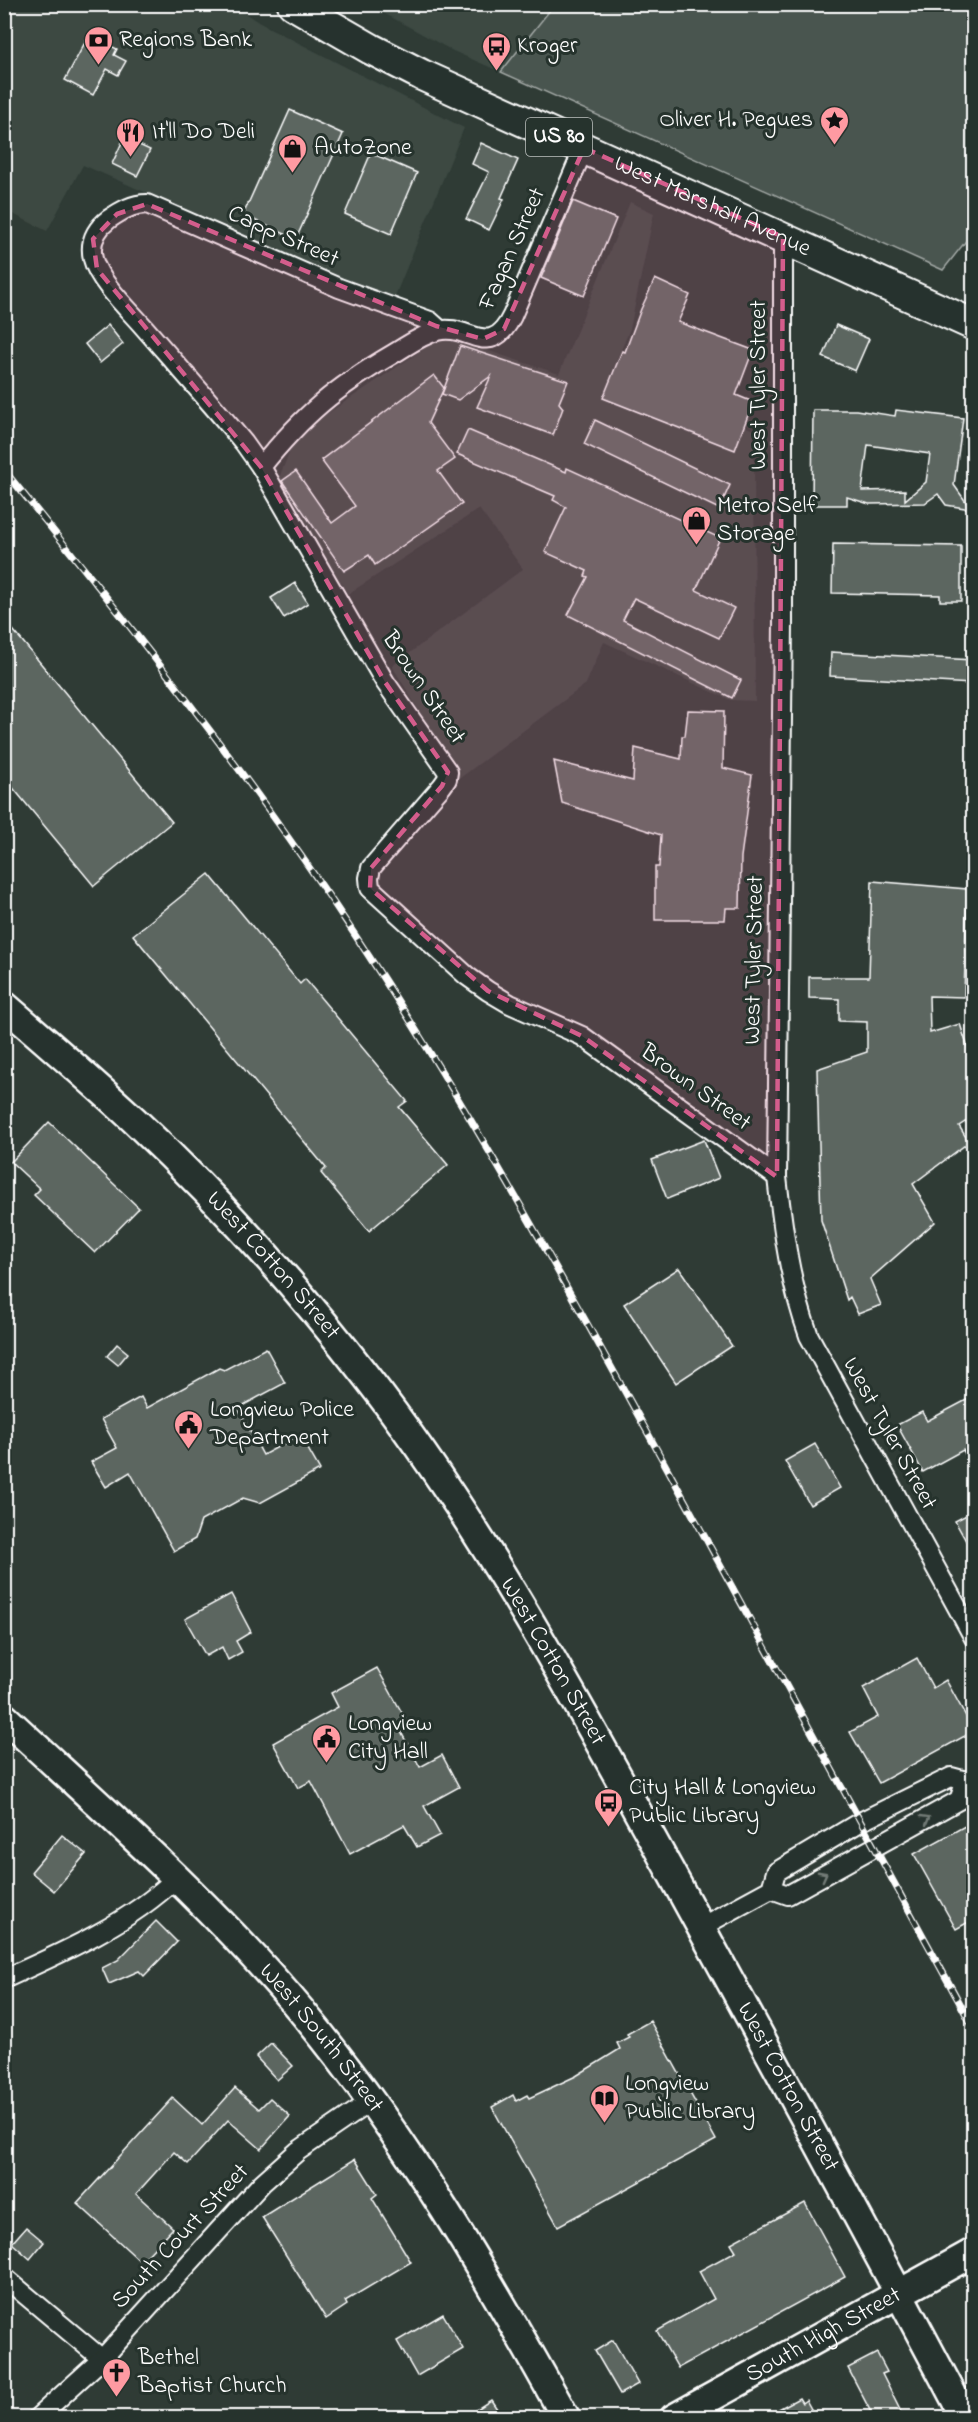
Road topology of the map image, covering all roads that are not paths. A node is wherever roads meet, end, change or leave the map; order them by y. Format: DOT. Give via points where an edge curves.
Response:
graph roads {
  1 [pos="293,4"];
  2 [pos="584,148"];
  3 [pos="107,221"];
  4 [pos="783,237"];
  5 [pos="974,325"];
  6 [pos="440,330"];
  7 [pos="261,466"];
  8 [pos="4,1005"];
  9 [pos="777,1177"];
  10 [pos="974,1638"];
  11 [pos="4,1717"];
  12 [pos="970,1779"];
  13 [pos="176,1878"];
  14 [pos="771,1889"];
  15 [pos="700,1927"];
  16 [pos="4,1980"];
  17 [pos="371,2101"];
  18 [pos="974,2252"];
  19 [pos="4,2277"];
  20 [pos="898,2292"];
  21 [pos="102,2359"];
  22 [pos="37,2418"];
  23 [pos="566,2418"];
  24 [pos="674,2418"];
  25 [pos="965,2418"];
  1 -- 2 [label="main road, West Marshall Avenue / US 80" via="394,61"];
  2 -- 4 [label="main road, West Marshall Avenue / US 80"];
  2 -- 6 [label="street, Fagan Street" via="508,323 500,333 483,339 450,329"];
  3 -- 6 [label="street, Capp Street" via="137,204 156,207 339,288 430,321"];
  3 -- 7 [label="street, Brown Street" via="91,248 97,269"];
  4 -- 5 [label="main road, West Marshall Avenue / US 80"];
  4 -- 9 [label="street, West Tyler Street"];
  6 -- 7 [label="street" via="340,387 294,426"];
  7 -- 9 [label="street, Brown Street" via="385,682 448,772 442,786 371,868 370,888 488,991 582,1036"];
  8 -- 15 [label="main road, West Cotton Street" via="132,1119 212,1197 367,1377 460,1507 528,1616"];
  9 -- 10 [label="street, West Tyler Street" via="791,1276 809,1336"];
  11 -- 13 [label="main road, West South Street"];
  12 -- 14 [label="street" via="951,1777 861,1822 776,1872"];
  14 -- 12 [label="street, one-way" via="788,1894 875,1848 959,1800"];
  13 -- 16 [label="street" via="138,1910"];
  13 -- 17 [label="main road, West South Street" via="303,2013"];
  14 -- 15 [label="street"];
  15 -- 20 [label="main road, West Cotton Street"];
  17 -- 21 [label="street, South Court Street" via="298,2151 262,2183"];
  17 -- 23 [label="main road, West South Street" via="452,2221"];
  18 -- 20 [label="main road, South High Street"];
  19 -- 21 [label="street"];
  20 -- 24 [label="main road, South High Street"];
  20 -- 25 [label="main road, West Cotton Street"];
  21 -- 22 [label="street, South Court Street"];
}
